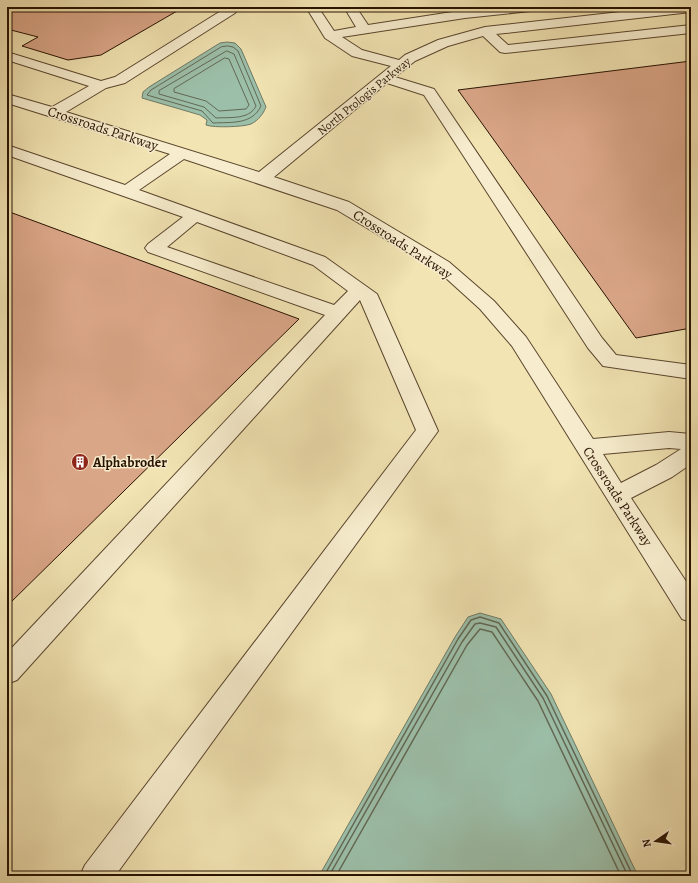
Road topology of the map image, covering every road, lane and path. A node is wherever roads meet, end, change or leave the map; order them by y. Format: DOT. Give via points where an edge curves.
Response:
graph roads {
  1 [pos="212,7"];
  2 [pos="229,7"];
  3 [pos="312,7"];
  4 [pos="350,7"];
  5 [pos="530,7"];
  6 [pos="691,8"];
  7 [pos="481,10"];
  8 [pos="199,15"];
  9 [pos="364,30"];
  10 [pos="485,32"];
  11 [pos="688,34"];
  12 [pos="330,36"];
  13 [pos="7,56"];
  14 [pos="402,65"];
  15 [pos="110,69"];
  16 [pos="385,78"];
  17 [pos="95,83"];
  18 [pos="7,98"];
  19 [pos="53,113"];
  20 [pos="7,150"];
  21 [pos="181,154"];
  22 [pos="262,178"];
  23 [pos="127,191"];
  24 [pos="195,216"];
  25 [pos="359,290"];
  26 [pos="338,313"];
  27 [pos="691,372"];
  28 [pos="691,442"];
  29 [pos="586,448"];
  30 [pos="691,453"];
  31 [pos="617,495"];
  32 [pos="691,611"];
  33 [pos="7,672"];
  34 [pos="96,876"];
  1 -- 8 [label="street"];
  2 -- 17 [label="street" via="231,10 120,80"];
  3 -- 12 [label="street"];
  4 -- 9 [label="street"];
  5 -- 7 [label="street"];
  6 -- 10 [label="street, North Prologis Parkway"];
  7 -- 9 [label="street"];
  9 -- 12 [label="street"];
  10 -- 11 [label="street" via="505,49 676,31"];
  10 -- 14 [label="street, North Prologis Parkway" via="443,43 410,58"];
  12 -- 14 [label="street" via="357,54"];
  13 -- 17 [label="street"];
  14 -- 16 [label="street, North Prologis Parkway"];
  15 -- 17 [label="street"];
  16 -- 22 [label="street, North Prologis Parkway"];
  16 -- 27 [label="street" via="429,92 595,343 610,361"];
  17 -- 19 [label="street"];
  18 -- 19 [label="street, Crossroads Parkway"];
  19 -- 21 [label="street, Crossroads Parkway"];
  20 -- 23 [label="street"];
  21 -- 22 [label="street, Crossroads Parkway"];
  21 -- 23 [label="street"];
  22 -- 29 [label="street, Crossroads Parkway" via="343,206 442,266 487,305 519,342"];
  23 -- 24 [label="street"];
  24 -- 25 [label="street" via="319,261"];
  24 -- 26 [label="street" via="154,248"];
  25 -- 26 [label="street"];
  25 -- 34 [label="street" via="370,298 427,431"];
  26 -- 33 [label="street"];
  28 -- 29 [label="street" via="669,440"];
  29 -- 31 [label="street, Crossroads Parkway"];
  30 -- 31 [label="street" via="664,471"];
  31 -- 32 [label="street, Crossroads Parkway"];
}
